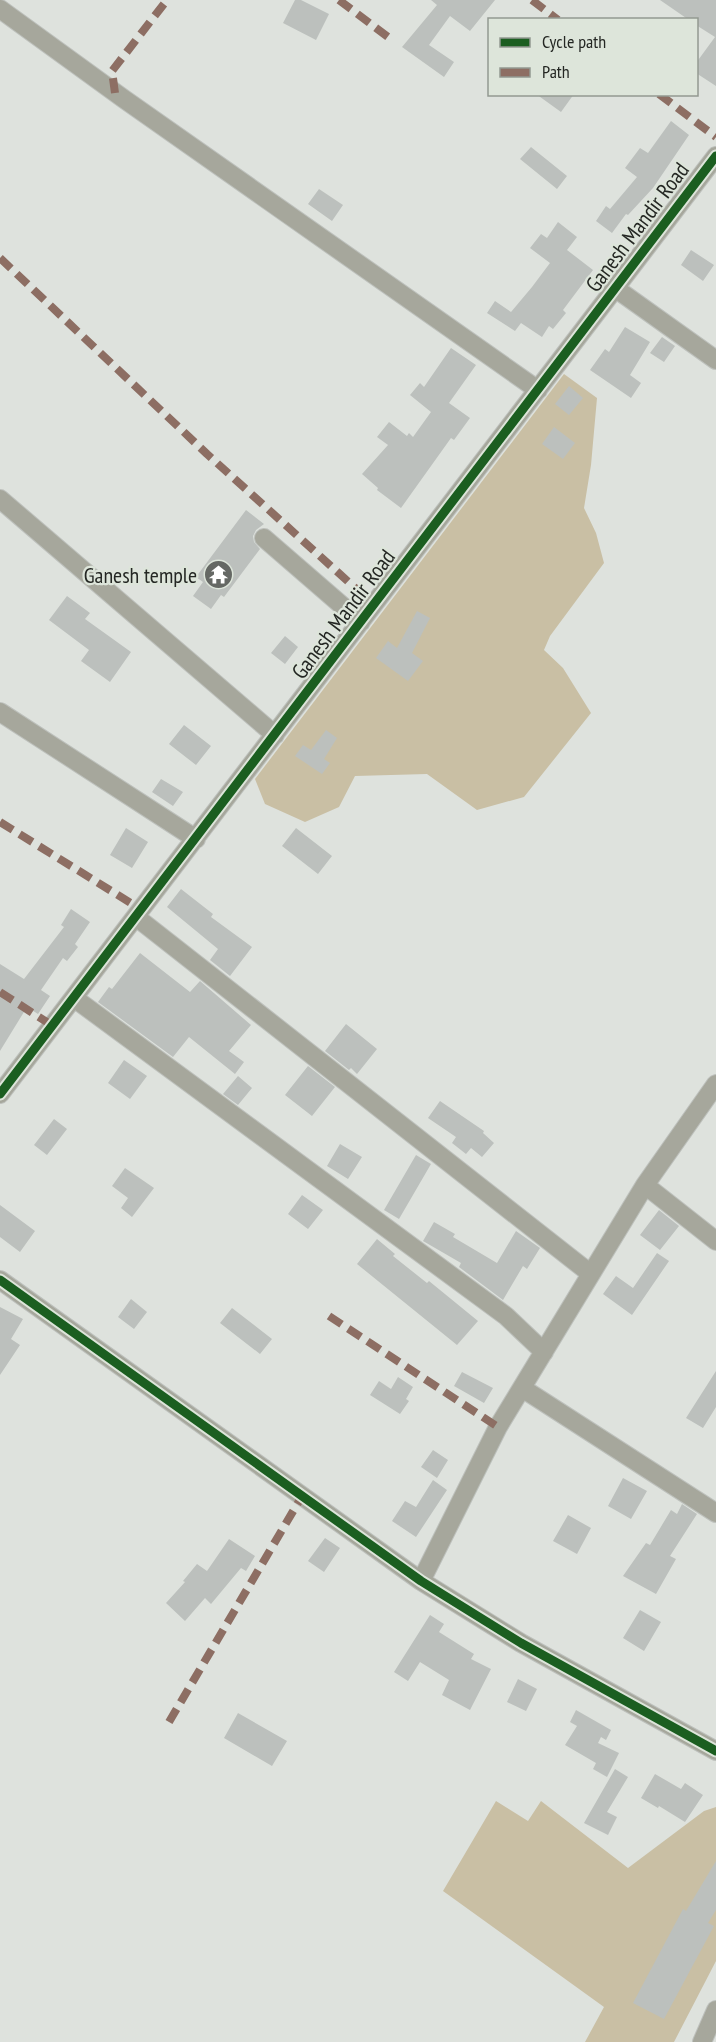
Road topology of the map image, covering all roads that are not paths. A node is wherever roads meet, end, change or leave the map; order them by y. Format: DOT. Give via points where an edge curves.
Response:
graph roads {
  1 [pos="0,9"];
  2 [pos="716,156"];
  3 [pos="615,288"];
  4 [pos="716,360"];
  5 [pos="538,390"];
  6 [pos="0,499"];
  7 [pos="264,538"];
  8 [pos="361,622"];
  9 [pos="0,712"];
  10 [pos="275,735"];
  11 [pos="196,839"];
  12 [pos="136,917"];
  13 [pos="74,998"];
  14 [pos="716,1084"];
  15 [pos="0,1094"];
  16 [pos="645,1185"];
  17 [pos="716,1241"];
  18 [pos="591,1274"];
  19 [pos="0,1280"];
  20 [pos="544,1352"];
  21 [pos="522,1388"];
  22 [pos="716,1513"];
  23 [pos="421,1581"];
  24 [pos="716,1751"];
  25 [pos="716,2010"];
  26 [pos="702,2042"];
  1 -- 5 [label="street"];
  2 -- 3 [label="street, Ganesh Mandir Road"];
  3 -- 4 [label="street"];
  3 -- 5 [label="street, Ganesh Mandir Road"];
  5 -- 8 [label="street, Ganesh Mandir Road"];
  6 -- 10 [label="street"];
  7 -- 8 [label="street"];
  8 -- 10 [label="street, Ganesh Mandir Road"];
  9 -- 11 [label="street"];
  10 -- 11 [label="street, Ganesh Mandir Road"];
  11 -- 12 [label="street, Ganesh Mandir Road"];
  12 -- 13 [label="street, Ganesh Mandir Road"];
  12 -- 18 [label="street"];
  13 -- 15 [label="street, Ganesh Mandir Road"];
  13 -- 20 [label="street" via="506,1316"];
  14 -- 16 [label="street"];
  16 -- 17 [label="street"];
  16 -- 18 [label="street"];
  18 -- 20 [label="street"];
  19 -- 23 [label="street"];
  20 -- 21 [label="street"];
  21 -- 22 [label="street"];
  21 -- 23 [label="street" via="493,1435"];
  23 -- 24 [label="street" via="521,1643"];
  25 -- 26 [label="street"];
}
